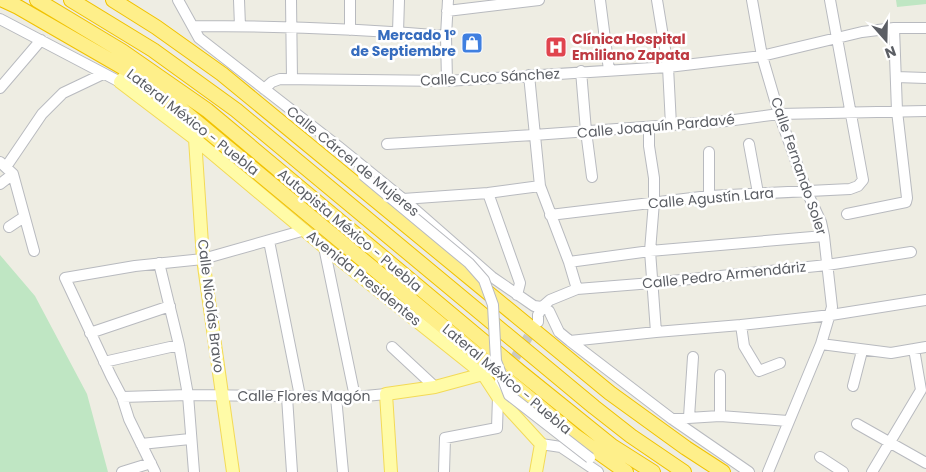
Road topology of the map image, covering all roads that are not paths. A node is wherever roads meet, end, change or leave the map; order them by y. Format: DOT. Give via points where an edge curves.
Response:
graph roads {
  1 [pos="3,0"];
  2 [pos="37,0"];
  3 [pos="71,0"];
  4 [pos="113,0"];
  5 [pos="178,0"];
  6 [pos="240,0"];
  7 [pos="292,0"];
  8 [pos="350,0"];
  9 [pos="399,0"];
  10 [pos="448,0"];
  11 [pos="539,0"];
  12 [pos="600,0"];
  13 [pos="657,0"];
  14 [pos="752,0"];
  15 [pos="830,0"];
  16 [pos="447,11"];
  17 [pos="0,19"];
  18 [pos="193,26"];
  19 [pos="240,26"];
  20 [pos="292,27"];
  21 [pos="894,28"];
  22 [pos="926,28"];
  23 [pos="350,30"];
  24 [pos="398,32"];
  25 [pos="446,36"];
  26 [pos="836,37"];
  27 [pos="41,40"];
  28 [pos="762,56"];
  29 [pos="668,67"];
  30 [pos="609,70"];
  31 [pos="581,72"];
  32 [pos="103,74"];
  33 [pos="529,75"];
  34 [pos="125,76"];
  35 [pos="896,77"];
  36 [pos="926,78"];
  37 [pos="292,79"];
  38 [pos="447,81"];
  39 [pos="0,88"];
  40 [pos="264,89"];
  41 [pos="897,111"];
  42 [pos="926,111"];
  43 [pos="779,114"];
  44 [pos="852,114"];
  45 [pos="671,125"];
  46 [pos="649,127"];
  47 [pos="586,131"];
  48 [pos="534,135"];
  49 [pos="195,139"];
  50 [pos="387,144"];
  51 [pos="749,144"];
  52 [pos="339,146"];
  53 [pos="709,152"];
  54 [pos="6,167"];
  55 [pos="592,177"];
  56 [pos="0,184"];
  57 [pos="540,186"];
  58 [pos="807,192"];
  59 [pos="488,193"];
  60 [pos="758,193"];
  61 [pos="709,196"];
  62 [pos="403,199"];
  63 [pos="654,202"];
  64 [pos="847,214"];
  65 [pos="550,215"];
  66 [pos="24,217"];
  67 [pos="9,227"];
  68 [pos="305,230"];
  69 [pos="824,236"];
  70 [pos="269,240"];
  71 [pos="324,247"];
  72 [pos="34,251"];
  73 [pos="650,251"];
  74 [pos="910,252"];
  75 [pos="204,259"];
  76 [pos="569,262"];
  77 [pos="159,263"];
  78 [pos="827,265"];
  79 [pos="652,283"];
  80 [pos="577,289"];
  81 [pos="517,295"];
  82 [pos="926,300"];
  83 [pos="170,306"];
  84 [pos="542,307"];
  85 [pos="831,315"];
  86 [pos="538,322"];
  87 [pos="741,326"];
  88 [pos="656,332"];
  89 [pos="90,333"];
  90 [pos="570,341"];
  91 [pos="820,344"];
  92 [pos="179,345"];
  93 [pos="926,347"];
  94 [pos="392,348"];
  95 [pos="914,349"];
  96 [pos="862,350"];
  97 [pos="693,357"];
  98 [pos="104,362"];
  99 [pos="780,363"];
  100 [pos="483,374"];
  101 [pos="720,376"];
  102 [pos="500,381"];
  103 [pos="853,386"];
  104 [pos="435,387"];
  105 [pos="923,390"];
  106 [pos="386,394"];
  107 [pos="188,396"];
  108 [pos="223,396"];
  109 [pos="300,396"];
  110 [pos="122,397"];
  111 [pos="288,397"];
  112 [pos="336,397"];
  113 [pos="355,397"];
  114 [pos="498,397"];
  115 [pos="720,416"];
  116 [pos="689,417"];
  117 [pos="672,419"];
  118 [pos="788,421"];
  119 [pos="857,424"];
  120 [pos="190,439"];
  121 [pos="142,444"];
  122 [pos="541,444"];
  123 [pos="889,444"];
  124 [pos="820,457"];
  125 [pos="585,459"];
  126 [pos="926,463"];
  127 [pos="153,468"];
  128 [pos="122,472"];
  129 [pos="194,472"];
  130 [pos="233,472"];
  131 [pos="292,472"];
  132 [pos="344,472"];
  133 [pos="390,472"];
  134 [pos="444,472"];
  135 [pos="536,472"];
  136 [pos="598,472"];
  137 [pos="603,472"];
  138 [pos="626,472"];
  139 [pos="653,472"];
  140 [pos="684,472"];
  141 [pos="723,472"];
  142 [pos="749,472"];
  143 [pos="768,472"];
  144 [pos="843,472"];
  145 [pos="872,472"];
  1 -- 34 [label="highway, Lateral México - Puebla"];
  2 -- 139 [label="highway, Autopista México - Puebla" via="122,51 207,110 519,372 612,446"];
  3 -- 140 [label="highway, Autopista México - Puebla" via="153,50 236,110 594,407"];
  4 -- 141 [label="highway" via="222,74 603,387"];
  5 -- 18 [label="street, Calle Cárcel de Mujeres"];
  6 -- 19 [label="street"];
  7 -- 20 [label="street"];
  8 -- 23 [label="street"];
  9 -- 24 [label="street"];
  10 -- 16 [label="street"];
  11 -- 16 [label="street"];
  12 -- 30 [label="street"];
  13 -- 29 [label="street"];
  14 -- 28 [label="street, Calle Fernando Soler"];
  15 -- 26 [label="street"];
  16 -- 25 [label="street"];
  17 -- 27 [label="street"];
  18 -- 19 [label="street"];
  18 -- 40 [label="street, Calle Cárcel de Mujeres" via="198,38"];
  19 -- 20 [label="street"];
  20 -- 23 [label="street"];
  20 -- 37 [label="street"];
  21 -- 22 [label="street, Calle Cuco Sánchez"];
  21 -- 26 [label="street, Calle Cuco Sánchez"];
  21 -- 35 [label="street"];
  23 -- 24 [label="street"];
  24 -- 25 [label="street"];
  25 -- 38 [label="street"];
  26 -- 28 [label="street, Calle Cuco Sánchez"];
  26 -- 44 [label="street"];
  27 -- 32 [label="street"];
  27 -- 39 [label="street"];
  28 -- 29 [label="street, Calle Cuco Sánchez"];
  28 -- 43 [label="street, Calle Fernando Soler"];
  29 -- 30 [label="street, Calle Cuco Sánchez"];
  29 -- 45 [label="street"];
  30 -- 31 [label="street, Calle Cuco Sánchez"];
  31 -- 33 [label="street, Calle Cuco Sánchez"];
  31 -- 47 [label="street"];
  32 -- 34 [label="street"];
  32 -- 54 [label="street" via="63,93 42,114"];
  33 -- 38 [label="street, Calle Cuco Sánchez"];
  33 -- 48 [label="street"];
  34 -- 49 [label="main road, Avenida Presidentes"];
  34 -- 138 [label="highway, Lateral México - Puebla" via="181,109 574,434"];
  35 -- 36 [label="street"];
  35 -- 41 [label="street"];
  37 -- 38 [label="street, Calle Cuco Sánchez"];
  37 -- 40 [label="street, Calle Cuco Sánchez" via="280,79"];
  40 -- 52 [label="street, Calle Cárcel de Mujeres"];
  41 -- 42 [label="street, Calle Joaquín Pardavé"];
  41 -- 44 [label="street, Calle Joaquín Pardavé"];
  41 -- 64 [label="street" via="906,202"];
  43 -- 44 [label="street, Calle Joaquín Pardavé"];
  43 -- 45 [label="street, Calle Joaquín Pardavé"];
  43 -- 58 [label="street, Calle Fernando Soler"];
  44 -- 58 [label="street, Calle Agustín Lara" via="862,180 850,189"];
  45 -- 46 [label="street, Calle Joaquín Pardavé"];
  46 -- 47 [label="street, Calle Joaquín Pardavé"];
  46 -- 63 [label="street"];
  47 -- 48 [label="street, Calle Joaquín Pardavé"];
  47 -- 55 [label="street"];
  48 -- 50 [label="street, Calle Joaquín Pardavé"];
  48 -- 57 [label="street"];
  49 -- 68 [label="main road, Avenida Presidentes"];
  49 -- 75 [label="main road, Calle Nicolás Bravo"];
  51 -- 60 [label="street"];
  52 -- 62 [label="street, Calle Cárcel de Mujeres"];
  52 -- 125 [label="street, bridge" via="363,176 470,263 484,280 493,306 496,361 509,395"];
  53 -- 61 [label="street"];
  54 -- 56 [label="street"];
  54 -- 66 [label="street"];
  57 -- 59 [label="street"];
  57 -- 65 [label="street"];
  58 -- 60 [label="street, Calle Agustín Lara"];
  58 -- 69 [label="street, Calle Fernando Soler"];
  59 -- 62 [label="street"];
  59 -- 81 [label="street" via="520,283"];
  60 -- 61 [label="street, Calle Agustín Lara"];
  61 -- 63 [label="street, Calle Agustín Lara"];
  62 -- 81 [label="street, Calle Cárcel de Mujeres"];
  63 -- 65 [label="street, Calle Agustín Lara"];
  63 -- 73 [label="street"];
  65 -- 76 [label="street"];
  66 -- 67 [label="street"];
  66 -- 72 [label="street"];
  68 -- 70 [label="street"];
  68 -- 71 [label="main road, Avenida Presidentes"];
  69 -- 73 [label="street"];
  69 -- 78 [label="street, Calle Fernando Soler"];
  70 -- 75 [label="street"];
  70 -- 109 [label="street"];
  71 -- 100 [label="main road, Avenida Presidentes"];
  71 -- 113 [label="street"];
  73 -- 76 [label="street"];
  73 -- 79 [label="street"];
  74 -- 78 [label="street, Calle Pedro Armendáriz"];
  75 -- 77 [label="street"];
  75 -- 108 [label="main road, Calle Nicolás Bravo"];
  76 -- 80 [label="street"];
  77 -- 83 [label="street"];
  77 -- 89 [label="street" via="65,278"];
  78 -- 79 [label="street, Calle Pedro Armendáriz"];
  78 -- 85 [label="street, Calle Fernando Soler"];
  79 -- 80 [label="street, Calle Pedro Armendáriz"];
  79 -- 88 [label="street"];
  80 -- 84 [label="street, Calle Pedro Armendáriz" via="550,300"];
  81 -- 84 [label="street, Calle Cárcel de Mujeres" via="534,306"];
  82 -- 85 [label="street"];
  83 -- 89 [label="street"];
  83 -- 92 [label="street"];
  84 -- 86 [label="street"];
  84 -- 90 [label="street" via="549,311 559,332"];
  85 -- 87 [label="street"];
  85 -- 91 [label="street, Calle Fernando Soler"];
  87 -- 88 [label="street"];
  87 -- 99 [label="street" via="744,346 759,371"];
  88 -- 90 [label="street"];
  89 -- 98 [label="street"];
  90 -- 117 [label="street"];
  91 -- 96 [label="street"];
  91 -- 118 [label="street, Calle Fernando Soler"];
  92 -- 98 [label="street"];
  92 -- 107 [label="street"];
  93 -- 95 [label="street"];
  94 -- 104 [label="street"];
  95 -- 96 [label="street" via="891,353"];
  95 -- 105 [label="street"];
  96 -- 103 [label="street"];
  97 -- 116 [label="street"];
  98 -- 110 [label="street"];
  100 -- 104 [label="main road, Calle Flores Magón"];
  100 -- 114 [label="main road, Avenida Presidentes"];
  101 -- 115 [label="street"];
  102 -- 114 [label="street"];
  104 -- 106 [label="main road, Calle Flores Magón"];
  105 -- 123 [label="street"];
  106 -- 113 [label="street, Calle Flores Magón"];
  106 -- 133 [label="main road"];
  107 -- 108 [label="street, Calle Flores Magón"];
  107 -- 110 [label="street, Calle Flores Magón"];
  107 -- 120 [label="street"];
  108 -- 111 [label="street, Calle Flores Magón"];
  108 -- 130 [label="main road, Calle Nicolás Bravo"];
  109 -- 111 [label="street, Calle Flores Magón"];
  109 -- 112 [label="street, Calle Flores Magón"];
  110 -- 121 [label="street"];
  111 -- 131 [label="street"];
  112 -- 113 [label="street, Calle Flores Magón"];
  112 -- 132 [label="street"];
  114 -- 122 [label="main road, Avenida Presidentes"];
  114 -- 134 [label="street" via="497,428 445,438"];
  115 -- 116 [label="street"];
  115 -- 118 [label="street"];
  116 -- 117 [label="street"];
  117 -- 142 [label="street"];
  118 -- 143 [label="street, Calle Fernando Soler"];
  119 -- 123 [label="street"];
  120 -- 121 [label="street"];
  120 -- 129 [label="street"];
  121 -- 127 [label="street"];
  122 -- 125 [label="street" via="561,447"];
  122 -- 135 [label="main road"];
  123 -- 126 [label="street"];
  123 -- 145 [label="street"];
  124 -- 144 [label="street"];
  125 -- 136 [label="street"];
  125 -- 137 [label="street"];
  127 -- 128 [label="street"];
}
